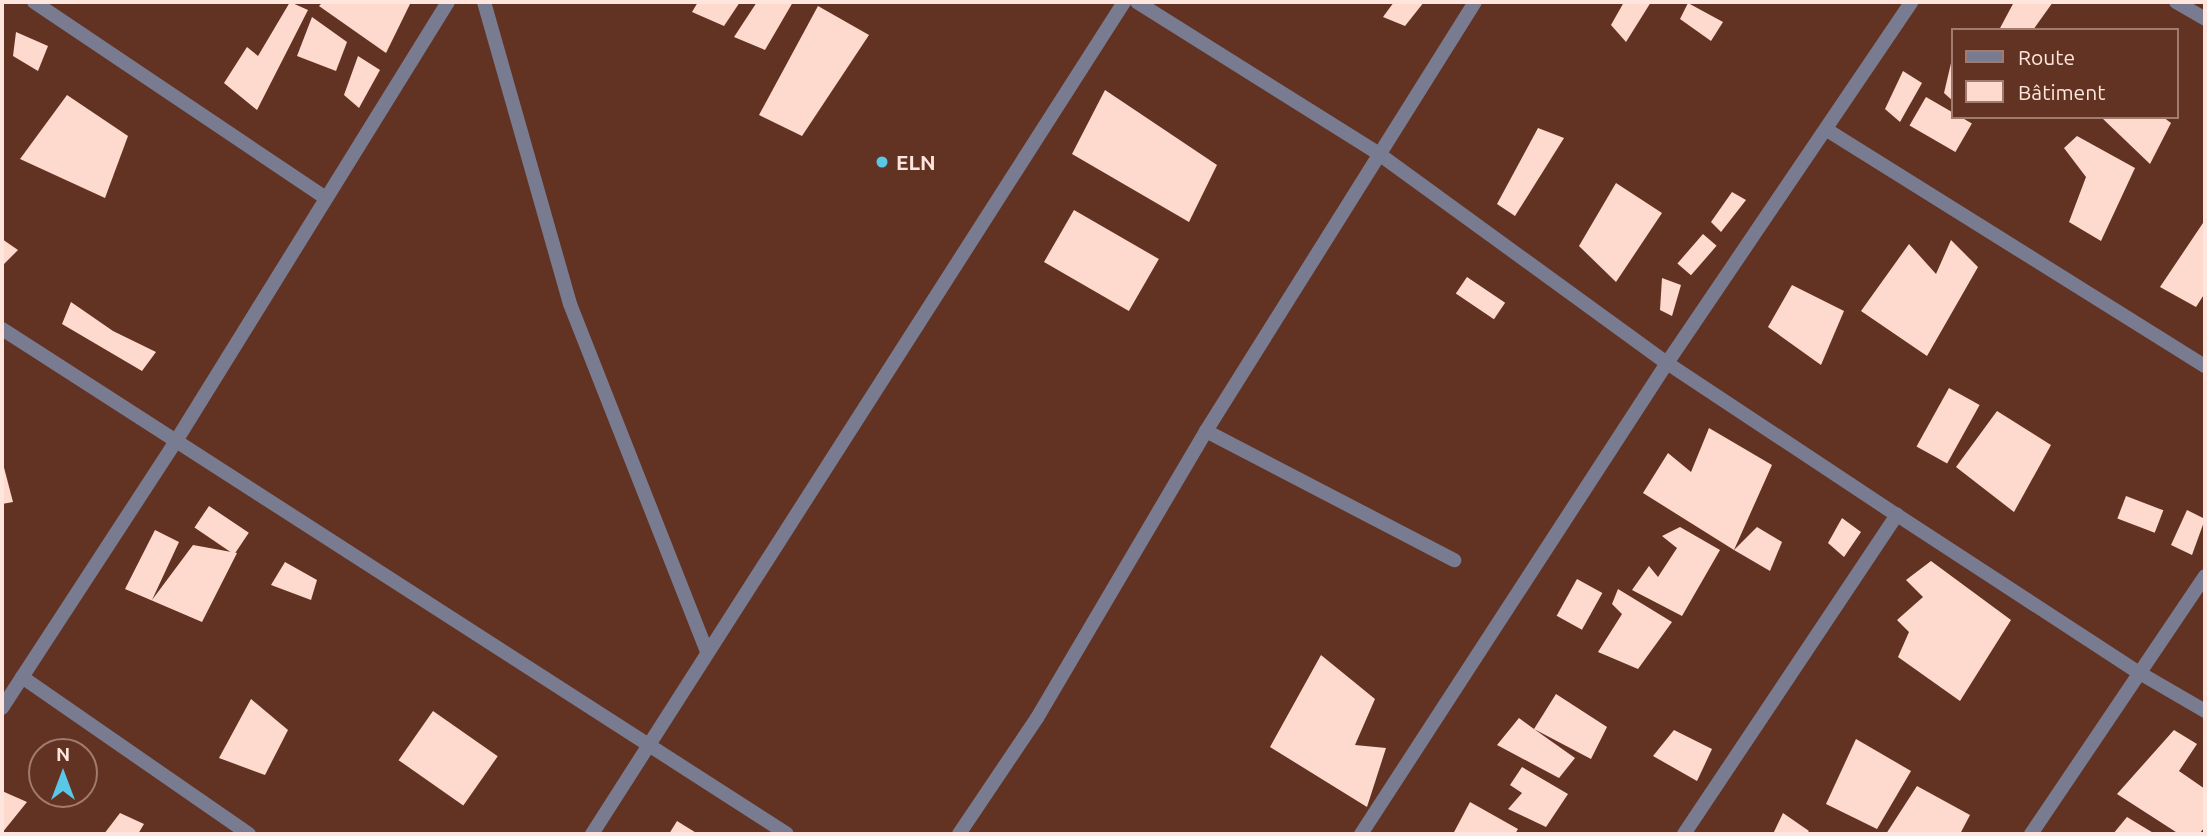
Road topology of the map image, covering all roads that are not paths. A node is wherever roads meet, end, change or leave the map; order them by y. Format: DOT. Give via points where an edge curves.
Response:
graph roads {
  1 [pos="34,2"];
  2 [pos="448,2"];
  3 [pos="484,2"];
  4 [pos="1124,2"];
  5 [pos="1137,2"];
  6 [pos="1475,2"];
  7 [pos="1911,2"];
  8 [pos="2176,2"];
  9 [pos="2205,19"];
  10 [pos="1827,130"];
  11 [pos="1379,154"];
  12 [pos="324,197"];
  13 [pos="2,329"];
  14 [pos="1667,363"];
  15 [pos="2205,366"];
  16 [pos="1206,430"];
  17 [pos="176,441"];
  18 [pos="1897,515"];
  19 [pos="1454,560"];
  20 [pos="2205,576"];
  21 [pos="707,651"];
  22 [pos="2138,672"];
  23 [pos="22,677"];
  24 [pos="2,708"];
  25 [pos="2205,710"];
  26 [pos="649,749"];
  27 [pos="248,834"];
  28 [pos="592,834"];
  29 [pos="787,834"];
  30 [pos="959,834"];
  31 [pos="1361,834"];
  32 [pos="1684,834"];
  33 [pos="2031,834"];
  1 -- 12 [label="street"];
  2 -- 12 [label="street"];
  3 -- 21 [label="street" via="570,304"];
  4 -- 21 [label="street"];
  5 -- 11 [label="street"];
  6 -- 11 [label="street"];
  7 -- 10 [label="street"];
  8 -- 9 [label="street"];
  10 -- 14 [label="street"];
  10 -- 15 [label="street"];
  11 -- 14 [label="street"];
  11 -- 16 [label="street"];
  12 -- 17 [label="street"];
  13 -- 17 [label="street"];
  14 -- 18 [label="street"];
  14 -- 31 [label="street"];
  16 -- 19 [label="street"];
  16 -- 30 [label="street" via="1037,718"];
  17 -- 23 [label="street"];
  17 -- 26 [label="street"];
  18 -- 22 [label="street"];
  18 -- 32 [label="street"];
  20 -- 22 [label="street"];
  21 -- 26 [label="street"];
  22 -- 25 [label="street"];
  22 -- 33 [label="street"];
  23 -- 24 [label="street"];
  23 -- 27 [label="street"];
  26 -- 28 [label="street"];
  26 -- 29 [label="street"];
}
